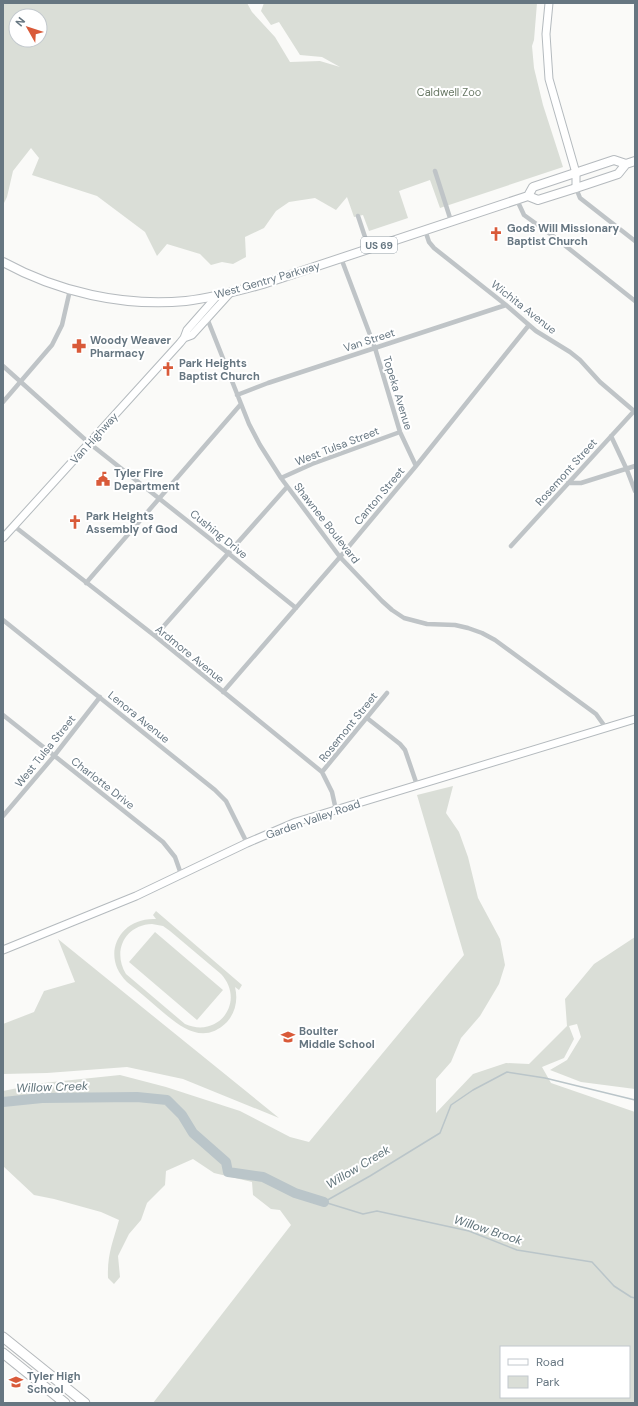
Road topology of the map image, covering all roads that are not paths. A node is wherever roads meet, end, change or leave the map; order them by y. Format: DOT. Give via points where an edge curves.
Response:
graph roads {
  1 [pos="549,3"];
  2 [pos="635,161"];
  3 [pos="626,164"];
  4 [pos="435,171"];
  5 [pos="576,173"];
  6 [pos="576,188"];
  7 [pos="528,196"];
  8 [pos="516,200"];
  9 [pos="358,216"];
  10 [pos="451,221"];
  11 [pos="425,230"];
  12 [pos="635,241"];
  13 [pos="369,249"];
  14 [pos="341,258"];
  15 [pos="3,262"];
  16 [pos="70,290"];
  17 [pos="230,293"];
  18 [pos="217,296"];
  19 [pos="635,301"];
  20 [pos="506,305"];
  21 [pos="207,318"];
  22 [pos="529,325"];
  23 [pos="184,338"];
  24 [pos="375,348"];
  25 [pos="3,366"];
  26 [pos="21,382"];
  27 [pos="238,395"];
  28 [pos="3,402"];
  29 [pos="241,404"];
  30 [pos="635,410"];
  31 [pos="400,432"];
  32 [pos="611,436"];
  33 [pos="89,443"];
  34 [pos="416,466"];
  35 [pos="635,466"];
  36 [pos="627,470"];
  37 [pos="281,478"];
  38 [pos="568,483"];
  39 [pos="287,487"];
  40 [pos="635,491"];
  41 [pos="160,499"];
  42 [pos="14,526"];
  43 [pos="3,538"];
  44 [pos="511,546"];
  45 [pos="228,553"];
  46 [pos="340,557"];
  47 [pos="86,583"];
  48 [pos="296,608"];
  49 [pos="3,620"];
  50 [pos="155,636"];
  51 [pos="223,692"];
  52 [pos="387,693"];
  53 [pos="100,697"];
  54 [pos="3,716"];
  55 [pos="367,718"];
  56 [pos="635,719"];
  57 [pos="606,728"];
  58 [pos="54,756"];
  59 [pos="322,772"];
  60 [pos="417,785"];
  61 [pos="336,810"];
  62 [pos="3,816"];
  63 [pos="247,843"];
  64 [pos="181,874"];
  65 [pos="3,950"];
  66 [pos="3,1337"];
  67 [pos="7,1343"];
  68 [pos="3,1353"];
  69 [pos="65,1403"];
  70 [pos="85,1403"];
  1 -- 5 [label="street" via="546,34 549,79"];
  2 -- 3 [label="main road, West Gentry Parkway / US 69"];
  3 -- 5 [label="main road, West Gentry Parkway / US 69" via="614,160"];
  3 -- 6 [label="main road, West Gentry Parkway / US 69" via="618,174"];
  4 -- 10 [label="street"];
  5 -- 6 [label="street"];
  5 -- 7 [label="main road, West Gentry Parkway / US 69" via="533,187"];
  6 -- 7 [label="main road, West Gentry Parkway / US 69" via="538,200"];
  6 -- 12 [label="street" via="580,198"];
  7 -- 8 [label="main road, West Gentry Parkway / US 69"];
  8 -- 10 [label="main road, West Gentry Parkway / US 69"];
  8 -- 19 [label="street" via="526,217"];
  9 -- 13 [label="street"];
  10 -- 11 [label="main road, West Gentry Parkway / US 69"];
  11 -- 13 [label="main road, West Gentry Parkway / US 69"];
  11 -- 20 [label="street, Wichita Avenue" via="434,248"];
  13 -- 14 [label="main road, West Gentry Parkway / US 69"];
  14 -- 17 [label="main road, West Gentry Parkway / US 69"];
  14 -- 24 [label="street, Topeka Avenue"];
  15 -- 16 [label="main road, West Gentry Parkway / US 69" via="43,281"];
  16 -- 18 [label="main road, West Gentry Parkway / US 69" via="142,302 182,301"];
  16 -- 26 [label="street" via="62,325 52,345"];
  17 -- 18 [label="main road, West Gentry Parkway / US 69"];
  17 -- 21 [label="street, Van Highway"];
  18 -- 23 [label="street, Van Highway" via="187,330"];
  20 -- 22 [label="street, Wichita Avenue"];
  20 -- 24 [label="street, Van Street"];
  21 -- 23 [label="street, Van Highway" via="192,335"];
  21 -- 27 [label="street, Shawnee Boulevard"];
  22 -- 30 [label="street, Wichita Avenue" via="580,360 600,382"];
  22 -- 34 [label="street, Canton Street"];
  23 -- 33 [label="street, Van Highway"];
  24 -- 27 [label="street, Van Street"];
  24 -- 31 [label="street, Topeka Avenue"];
  25 -- 26 [label="street, Cushing Drive"];
  26 -- 28 [label="street"];
  26 -- 33 [label="street, Cushing Drive"];
  27 -- 29 [label="street, Shawnee Boulevard"];
  29 -- 37 [label="street, Shawnee Boulevard" via="248,424"];
  29 -- 41 [label="street"];
  30 -- 32 [label="street, Rosemont Street"];
  31 -- 34 [label="street, Topeka Avenue"];
  31 -- 37 [label="street, West Tulsa Street"];
  32 -- 36 [label="street"];
  32 -- 38 [label="street, Rosemont Street"];
  33 -- 41 [label="street, Cushing Drive"];
  33 -- 42 [label="street, Van Highway"];
  34 -- 46 [label="street, Canton Street"];
  35 -- 36 [label="street"];
  36 -- 38 [label="street"];
  36 -- 40 [label="street"];
  37 -- 39 [label="street, Shawnee Boulevard"];
  38 -- 44 [label="street, Rosemont Street"];
  39 -- 45 [label="street"];
  39 -- 46 [label="street, Shawnee Boulevard"];
  41 -- 45 [label="street, Cushing Drive"];
  41 -- 47 [label="street"];
  42 -- 43 [label="street, Van Highway"];
  42 -- 47 [label="street, Ardmore Avenue"];
  45 -- 48 [label="street, Cushing Drive"];
  45 -- 50 [label="street"];
  46 -- 48 [label="street, Canton Street"];
  46 -- 57 [label="street, Shawnee Boulevard" via="392,610 404,618 427,624 454,625 489,636 596,714"];
  47 -- 50 [label="street, Ardmore Avenue"];
  48 -- 51 [label="street, Canton Street"];
  49 -- 53 [label="street, Lenora Avenue"];
  50 -- 51 [label="street, Ardmore Avenue"];
  51 -- 59 [label="street, Ardmore Avenue"];
  52 -- 55 [label="street, Rosemont Street"];
  53 -- 58 [label="street, West Tulsa Street"];
  53 -- 63 [label="street, Lenora Avenue" via="215,790 226,801"];
  54 -- 58 [label="street, Charlotte Drive"];
  55 -- 59 [label="street, Rosemont Street"];
  55 -- 60 [label="street" via="405,750"];
  56 -- 57 [label="street, Garden Valley Road"];
  57 -- 60 [label="street, Garden Valley Road"];
  58 -- 62 [label="street, West Tulsa Street"];
  58 -- 64 [label="street, Charlotte Drive" via="163,842 175,857"];
  59 -- 61 [label="street, Ardmore Avenue" via="332,792"];
  60 -- 61 [label="street, Garden Valley Road"];
  61 -- 63 [label="street, Garden Valley Road" via="296,822"];
  63 -- 64 [label="street, Garden Valley Road"];
  64 -- 65 [label="street, Garden Valley Road" via="115,905"];
  66 -- 67 [label="highway"];
  67 -- 70 [label="highway"];
  68 -- 69 [label="highway"];
}
